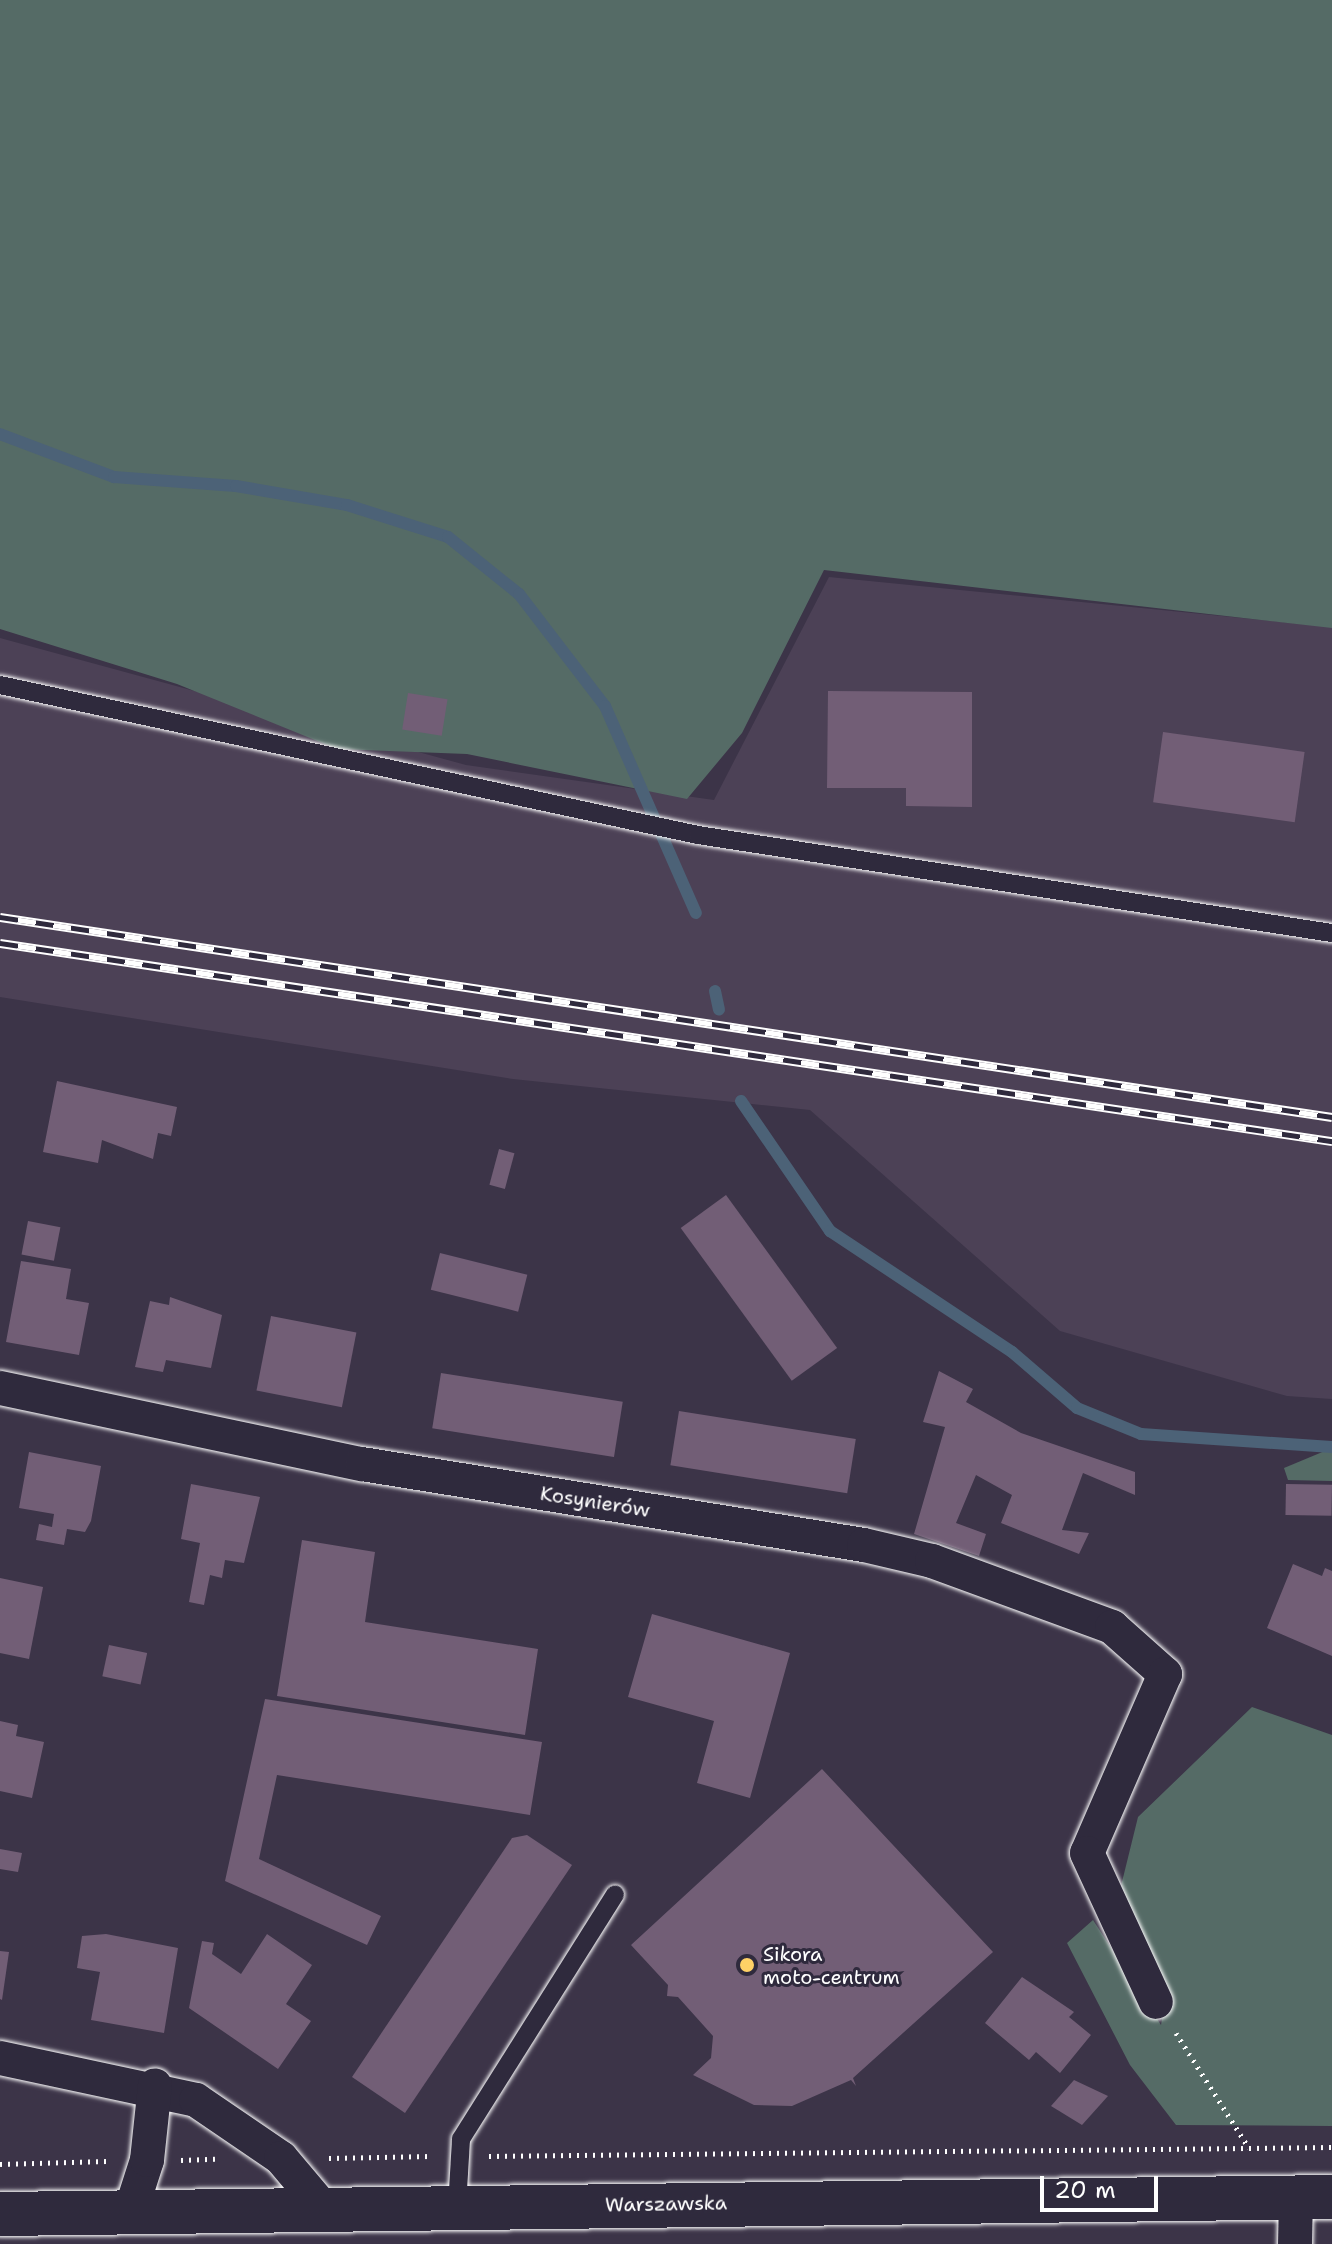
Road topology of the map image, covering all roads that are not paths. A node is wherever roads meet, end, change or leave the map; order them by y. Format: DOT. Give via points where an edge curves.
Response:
graph roads {
  1 [pos="0,685"];
  2 [pos="1332,933"];
  3 [pos="0,1388"];
  4 [pos="615,1894"];
  5 [pos="1156,2002"];
  6 [pos="0,2058"];
  7 [pos="155,2085"];
  8 [pos="1314,2197"];
  9 [pos="457,2207"];
  10 [pos="325,2210"];
  11 [pos="130,2213"];
  12 [pos="0,2214"];
  13 [pos="1295,2244"];
  1 -- 2 [label="lane" via="698,835"];
  3 -- 5 [label="street, Kosynierów" via="362,1464 932,1561 1112,1627 1165,1674 1087,1853"];
  4 -- 9 [label="lane" via="461,2139"];
  6 -- 7 [label="street"];
  7 -- 10 [label="street" via="196,2100 281,2158"];
  7 -- 11 [label="street" via="147,2160"];
  8 -- 9 [label="main road, Warszawska"];
  8 -- 13 [label="street"];
  9 -- 10 [label="main road, Warszawska"];
  10 -- 11 [label="main road, Warszawska"];
  11 -- 12 [label="main road, Warszawska"];
}
